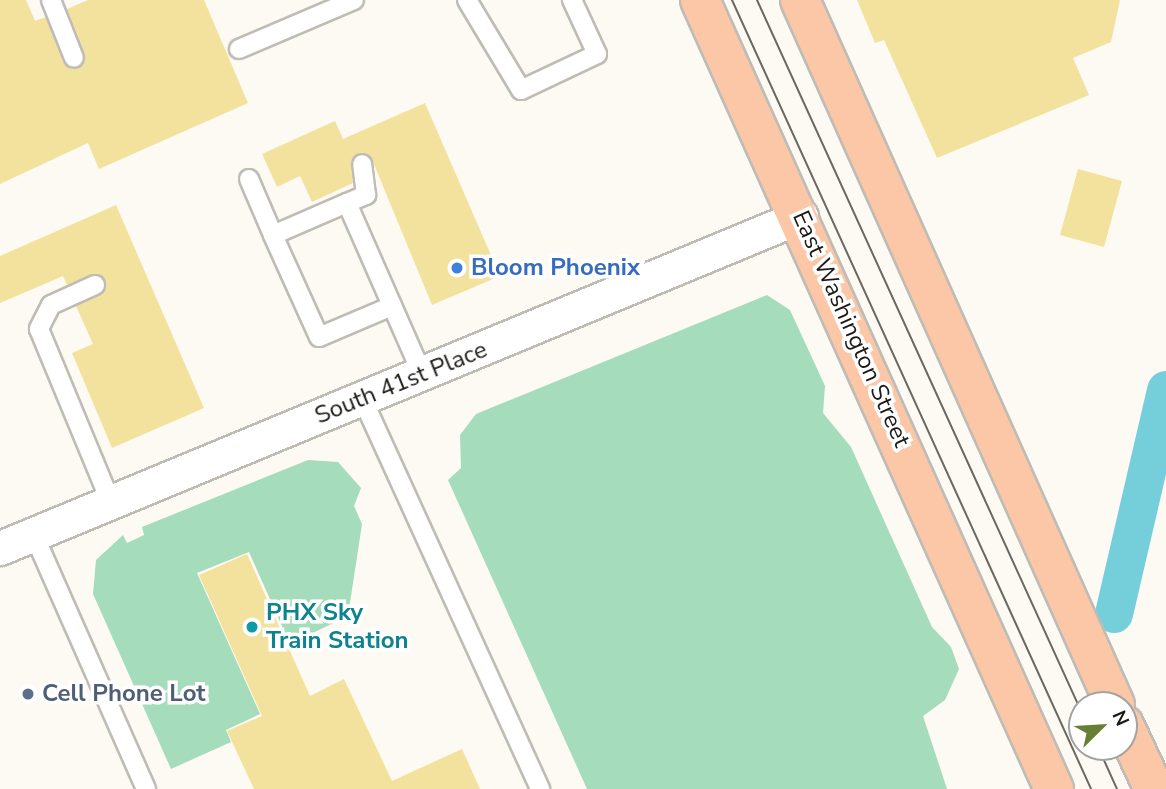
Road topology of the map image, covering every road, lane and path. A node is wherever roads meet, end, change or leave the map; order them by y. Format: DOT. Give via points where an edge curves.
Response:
graph roads {
  1 [pos="51,0"];
  2 [pos="354,0"];
  3 [pos="467,0"];
  4 [pos="572,0"];
  5 [pos="700,0"];
  6 [pos="800,0"];
  7 [pos="239,50"];
  8 [pos="74,58"];
  9 [pos="362,164"];
  10 [pos="249,179"];
  11 [pos="347,203"];
  12 [pos="801,216"];
  13 [pos="273,235"];
  14 [pos="95,285"];
  15 [pos="392,306"];
  16 [pos="422,374"];
  17 [pos="362,398"];
  18 [pos="111,503"];
  19 [pos="34,535"];
  20 [pos="0,548"];
  21 [pos="1109,691"];
  22 [pos="1138,755"];
  23 [pos="140,787"];
  24 [pos="540,789"];
  25 [pos="1054,789"];
  26 [pos="1154,789"];
  1 -- 8 [label="lane"];
  2 -- 7 [label="lane"];
  3 -- 4 [label="lane" via="521,90 597,54"];
  5 -- 12 [label="main road, East Washington Street"];
  6 -- 21 [label="main road"];
  9 -- 11 [label="lane" via="366,195"];
  10 -- 13 [label="lane"];
  11 -- 13 [label="lane"];
  11 -- 15 [label="lane"];
  12 -- 16 [label="street, South 41st Place"];
  12 -- 25 [label="main road, East Washington Street"];
  13 -- 15 [label="lane" via="319,337"];
  14 -- 18 [label="lane" via="51,305 39,329"];
  15 -- 16 [label="lane"];
  16 -- 17 [label="street, South 41st Place"];
  17 -- 18 [label="street, South 41st Place"];
  17 -- 24 [label="lane"];
  18 -- 19 [label="street, South 41st Place"];
  19 -- 20 [label="street, South 41st Place"];
  19 -- 23 [label="lane"];
  22 -- 26 [label="main road"];
}
